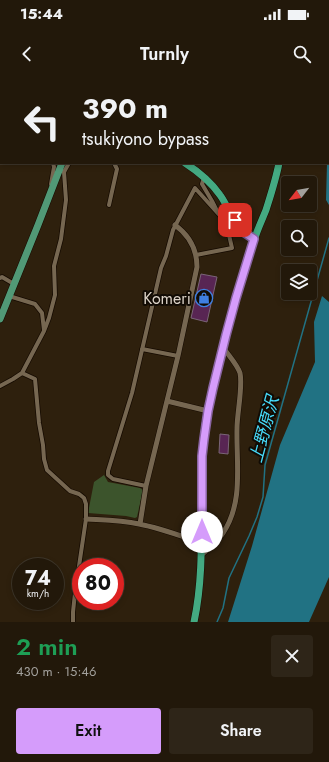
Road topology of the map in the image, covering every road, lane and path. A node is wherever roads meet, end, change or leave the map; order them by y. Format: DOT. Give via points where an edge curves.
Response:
graph roads {
  1 [pos="53,164"];
  2 [pos="114,164"];
  3 [pos="186,164"];
  4 [pos="280,164"];
  5 [pos="62,168"];
  6 [pos="205,177"];
  7 [pos="52,188"];
  8 [pos="109,205"];
  9 [pos="218,214"];
  10 [pos="175,225"];
  11 [pos="254,239"];
  12 [pos="196,255"];
  13 [pos="0,278"];
  14 [pos="14,284"];
  15 [pos="9,296"];
  16 [pos="0,319"];
  17 [pos="44,331"];
  18 [pos="223,348"];
  19 [pos="142,349"];
  20 [pos="178,356"];
  21 [pos="22,373"];
  22 [pos="0,386"];
  23 [pos="167,401"];
  24 [pos="208,411"];
  25 [pos="146,486"];
  26 [pos="86,519"];
  27 [pos="140,524"];
  28 [pos="202,543"];
  29 [pos="201,555"];
  30 [pos="73,622"];
  31 [pos="194,622"];
  1 -- 7 [label="street"];
  2 -- 8 [label="street" via="117,169"];
  3 -- 6 [label="highway"];
  4 -- 11 [label="highway"];
  5 -- 7 [label="main road"];
  5 -- 17 [label="street" via="66,200 54,266 55,295"];
  6 -- 9 [label="street" via="202,184"];
  6 -- 11 [label="highway" via="220,194 242,231"];
  7 -- 14 [label="main road"];
  9 -- 10 [label="street" via="195,188"];
  9 -- 12 [label="street" via="223,219 232,248"];
  10 -- 12 [label="street" via="183,230"];
  10 -- 19 [label="street" via="161,268"];
  11 -- 18 [label="highway"];
  12 -- 20 [label="street" via="197,267"];
  13 -- 14 [label="street"];
  14 -- 15 [label="main road"];
  15 -- 16 [label="main road"];
  15 -- 17 [label="street" via="35,304 42,313"];
  17 -- 21 [label="street"];
  18 -- 24 [label="highway"];
  18 -- 29 [label="street" via="238,370 240,378 237,429 238,483 233,513 224,533"];
  19 -- 20 [label="street"];
  19 -- 25 [label="street" via="132,393 108,472 113,479"];
  20 -- 23 [label="street"];
  21 -- 22 [label="street"];
  21 -- 26 [label="street" via="35,379 46,470 70,491 84,498"];
  23 -- 24 [label="street"];
  23 -- 25 [label="street"];
  24 -- 28 [label="highway" via="202,456"];
  25 -- 27 [label="street"];
  26 -- 27 [label="street"];
  26 -- 30 [label="street"];
  27 -- 28 [label="street"];
  28 -- 29 [label="highway"];
  29 -- 31 [label="highway" via="200,588"];
}
